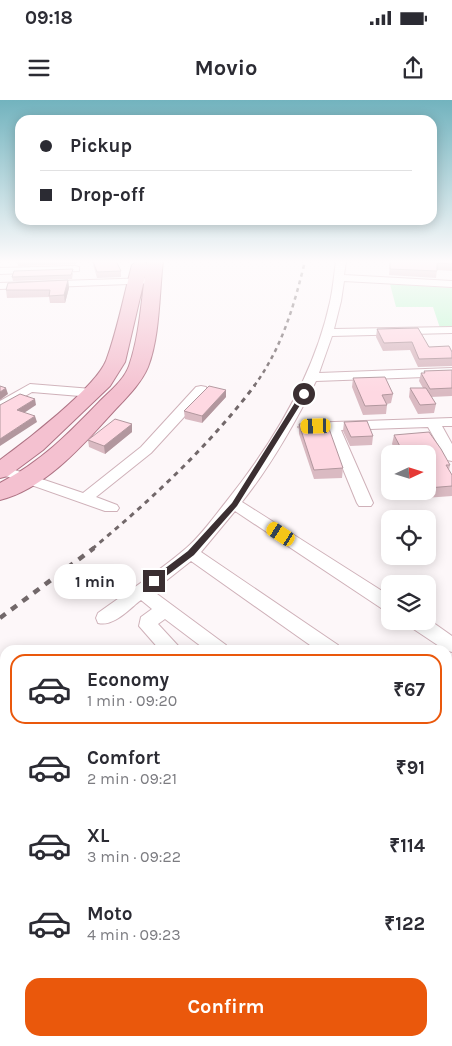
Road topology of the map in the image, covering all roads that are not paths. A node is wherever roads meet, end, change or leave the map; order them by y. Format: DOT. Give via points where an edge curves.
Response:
graph roads {
  1 [pos="138,305"];
  2 [pos="144,305"];
  3 [pos="335,305"];
  4 [pos="452,330"];
  5 [pos="327,333"];
  6 [pos="452,372"];
  7 [pos="313,377"];
  8 [pos="201,390"];
  9 [pos="92,393"];
  10 [pos="0,406"];
  11 [pos="452,422"];
  12 [pos="433,423"];
  13 [pos="332,426"];
  14 [pos="284,427"];
  15 [pos="452,458"];
  16 [pos="1,470"];
  17 [pos="28,478"];
  18 [pos="0,492"];
  19 [pos="86,498"];
  20 [pos="365,503"];
  21 [pos="234,504"];
  22 [pos="112,508"];
  23 [pos="191,553"];
  24 [pos="141,591"];
  25 [pos="381,598"];
  26 [pos="165,609"];
  27 [pos="106,618"];
  28 [pos="430,630"];
  29 [pos="167,645"];
  30 [pos="212,645"];
  31 [pos="324,645"];
  32 [pos="452,645"];
  1 -- 9 [label="main road" via="115,362"];
  2 -- 17 [label="main road" via="145,343 138,368 126,386 63,452"];
  3 -- 5 [label="street"];
  4 -- 5 [label="street"];
  5 -- 7 [label="street"];
  6 -- 7 [label="street"];
  7 -- 14 [label="street"];
  8 -- 19 [label="street" via="146,450"];
  9 -- 10 [label="street" via="30,388"];
  9 -- 16 [label="main road" via="35,445"];
  11 -- 12 [label="street"];
  12 -- 13 [label="street"];
  12 -- 15 [label="street"];
  13 -- 14 [label="street"];
  13 -- 20 [label="street"];
  14 -- 21 [label="street"];
  16 -- 17 [label="street"];
  17 -- 18 [label="main road"];
  17 -- 19 [label="street"];
  19 -- 22 [label="street"];
  21 -- 23 [label="street"];
  21 -- 25 [label="street"];
  23 -- 24 [label="street"];
  23 -- 31 [label="street"];
  24 -- 26 [label="street"];
  24 -- 27 [label="street"];
  26 -- 29 [label="street" via="148,622 148,626"];
  26 -- 30 [label="street"];
  28 -- 32 [label="street"];
}
